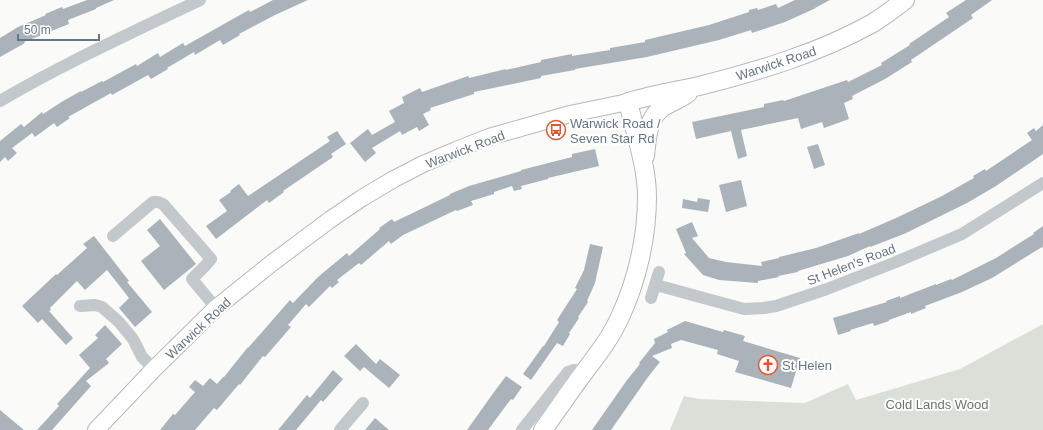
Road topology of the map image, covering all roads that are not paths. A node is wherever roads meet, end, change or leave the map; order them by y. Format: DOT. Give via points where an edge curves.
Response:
graph roads {
  1 [pos="200,0"];
  2 [pos="905,0"];
  3 [pos="698,86"];
  4 [pos="0,101"];
  5 [pos="628,102"];
  6 [pos="644,169"];
  7 [pos="1043,183"];
  8 [pos="113,236"];
  9 [pos="659,272"];
  10 [pos="656,285"];
  11 [pos="652,298"];
  12 [pos="80,306"];
  13 [pos="216,308"];
  14 [pos="154,369"];
  15 [pos="584,372"];
  16 [pos="363,403"];
  17 [pos="96,430"];
  18 [pos="340,430"];
  19 [pos="522,430"];
  20 [pos="543,430"];
  1 -- 4 [label="street" via="92,51"];
  2 -- 3 [label="highway, Warwick Road" via="874,22 818,50"];
  3 -- 5 [label="highway, Warwick Road"];
  3 -- 6 [label="highway" via="662,108 654,116 647,137"];
  5 -- 6 [label="highway"];
  5 -- 13 [label="main road, Warwick Road" via="570,114 489,137 423,164 362,198 331,219"];
  6 -- 15 [label="highway" via="647,197 645,227 641,256 632,289 620,318"];
  7 -- 10 [label="street, St Helen's Road" via="962,234 896,262 776,306 744,309"];
  8 -- 13 [label="street" via="153,202 163,204 211,259 192,279"];
  9 -- 10 [label="street"];
  10 -- 11 [label="street"];
  12 -- 14 [label="street" via="102,307 119,322 133,339 142,357"];
  13 -- 14 [label="main road, Warwick Road"];
  14 -- 17 [label="main road, Warwick Road"];
  15 -- 19 [label="street" via="568,372"];
  15 -- 20 [label="highway"];
  16 -- 18 [label="street"];
}
